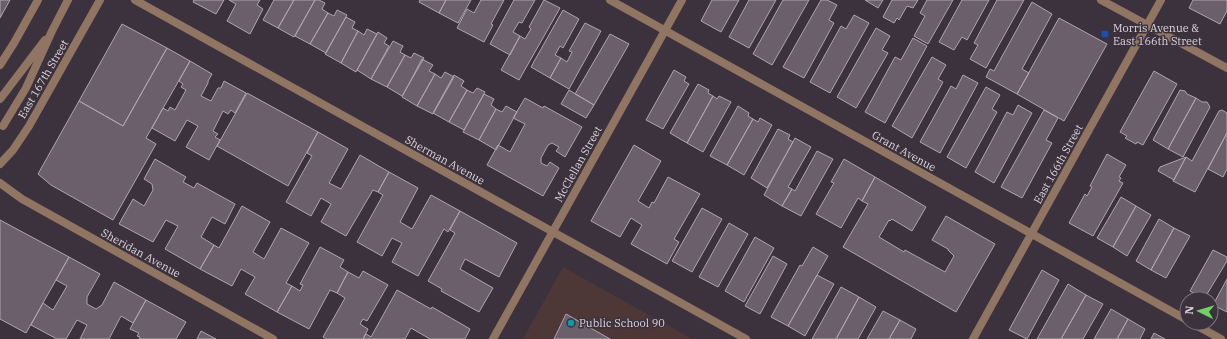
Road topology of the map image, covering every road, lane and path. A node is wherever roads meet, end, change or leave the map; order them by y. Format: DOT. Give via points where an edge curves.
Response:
graph roads {
  1 [pos="38,0"];
  2 [pos="68,0"];
  3 [pos="100,0"];
  4 [pos="134,0"];
  5 [pos="610,0"];
  6 [pos="682,0"];
  7 [pos="1101,0"];
  8 [pos="1161,0"];
  9 [pos="1148,25"];
  10 [pos="665,30"];
  11 [pos="52,31"];
  12 [pos="0,64"];
  13 [pos="1227,68"];
  14 [pos="0,99"];
  15 [pos="4,126"];
  16 [pos="0,164"];
  17 [pos="0,183"];
  18 [pos="552,232"];
  19 [pos="1031,234"];
  20 [pos="1179,316"];
  21 [pos="1206,331"];
  22 [pos="273,339"];
  23 [pos="493,339"];
  24 [pos="746,339"];
  25 [pos="973,339"];
  26 [pos="1221,339"];
  1 -- 12 [label="street"];
  2 -- 11 [label="street, East 167th Street"];
  3 -- 16 [label="street, East 167th Street" via="29,126"];
  4 -- 18 [label="street, Sherman Avenue"];
  5 -- 10 [label="street, Grant Avenue"];
  6 -- 10 [label="street, McClellan Street"];
  7 -- 9 [label="street"];
  8 -- 9 [label="street, East 166th Street"];
  9 -- 13 [label="street"];
  9 -- 19 [label="street, East 166th Street"];
  10 -- 18 [label="street, McClellan Street"];
  10 -- 19 [label="street, Grant Avenue"];
  11 -- 14 [label="street, East 167th Street"];
  11 -- 15 [label="street, East 167th Street" via="26,88"];
  17 -- 22 [label="street, Sheridan Avenue" via="22,199"];
  18 -- 23 [label="street, McClellan Street"];
  18 -- 24 [label="street, Sherman Avenue"];
  19 -- 20 [label="street, Grant Avenue"];
  19 -- 25 [label="street, East 166th Street"];
  21 -- 26 [label="street"];
}
